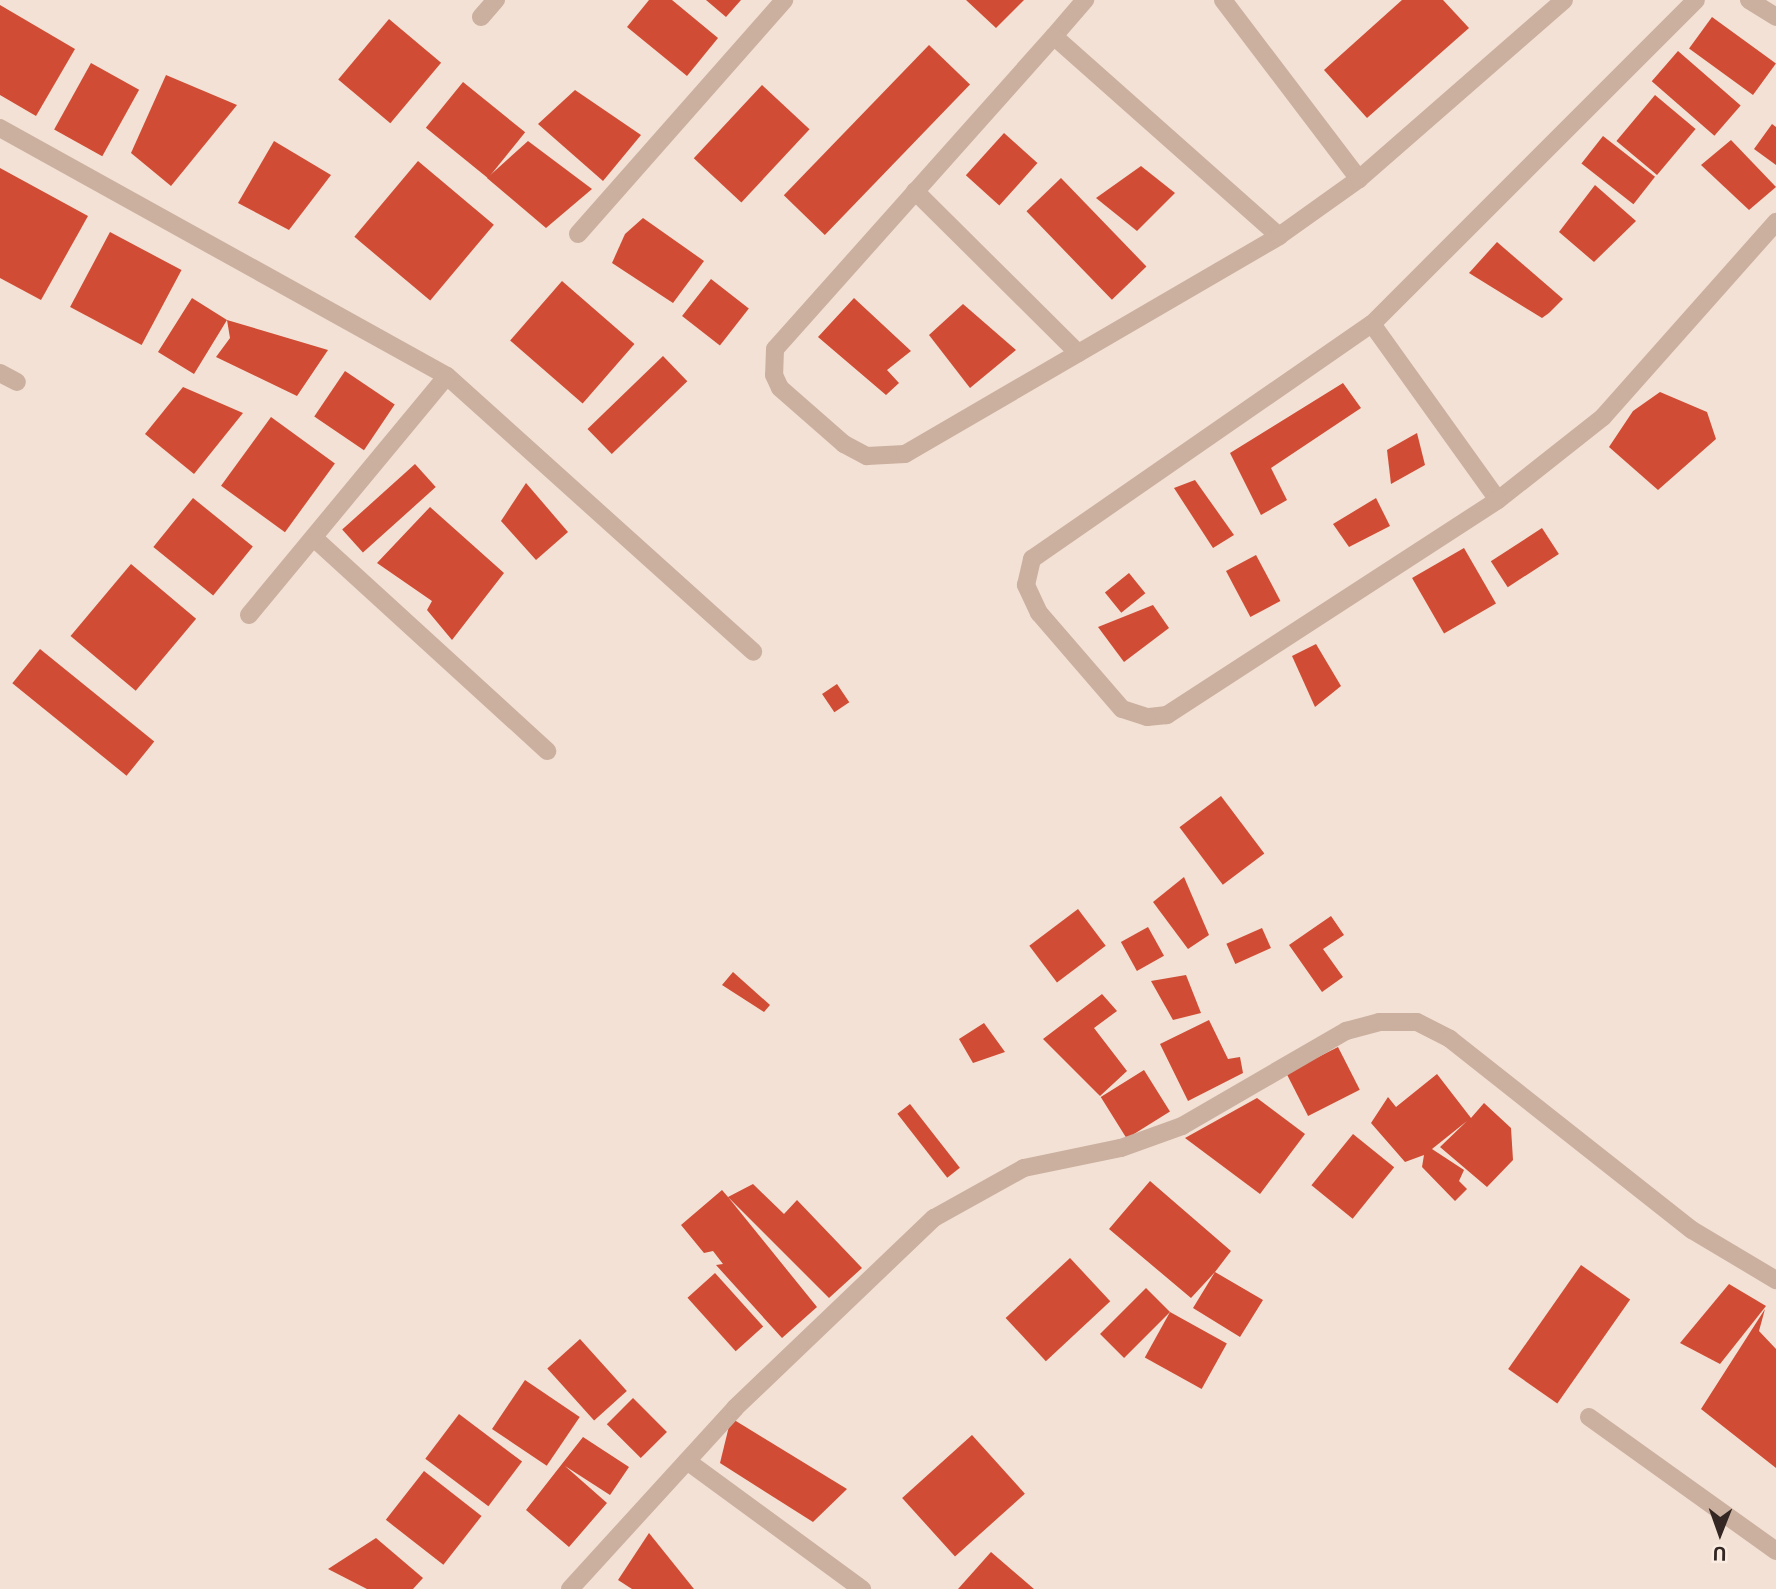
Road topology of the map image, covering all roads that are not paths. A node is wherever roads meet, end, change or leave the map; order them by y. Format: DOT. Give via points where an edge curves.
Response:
graph roads {
  1 [pos="496,0"];
  2 [pos="784,0"];
  3 [pos="1085,0"];
  4 [pos="1223,0"];
  5 [pos="1564,0"];
  6 [pos="1696,0"];
  7 [pos="1749,0"];
  8 [pos="481,17"];
  9 [pos="1776,17"];
  10 [pos="1054,36"];
  11 [pos="0,128"];
  12 [pos="1359,180"];
  13 [pos="915,191"];
  14 [pos="1776,222"];
  15 [pos="578,234"];
  16 [pos="1279,236"];
  17 [pos="1372,324"];
  18 [pos="1078,353"];
  19 [pos="0,373"];
  20 [pos="447,376"];
  21 [pos="17,383"];
  22 [pos="1498,500"];
  23 [pos="314,538"];
  24 [pos="249,615"];
  25 [pos="753,652"];
  26 [pos="547,751"];
  27 [pos="1776,1280"];
  28 [pos="1589,1417"];
  29 [pos="687,1461"];
  30 [pos="1776,1551"];
  31 [pos="570,1589"];
  32 [pos="862,1589"];
  1 -- 8 [label="street"];
  2 -- 15 [label="street"];
  3 -- 10 [label="street"];
  4 -- 12 [label="street"];
  5 -- 12 [label="street"];
  6 -- 17 [label="street"];
  7 -- 9 [label="street"];
  10 -- 13 [label="street"];
  10 -- 16 [label="street"];
  11 -- 20 [label="street"];
  12 -- 16 [label="street"];
  13 -- 18 [label="street"];
  13 -- 18 [label="street" via="775,348 780,388 844,444 884,457 905,454"];
  14 -- 22 [label="street" via="1604,416"];
  16 -- 18 [label="street"];
  17 -- 22 [label="street"];
  17 -- 22 [label="street" via="1032,559 1026,585 1040,613 1122,709 1147,718 1167,715"];
  19 -- 21 [label="street"];
  20 -- 23 [label="street"];
  20 -- 25 [label="street"];
  23 -- 24 [label="street"];
  23 -- 26 [label="street"];
  27 -- 29 [label="street" via="1692,1230 1450,1039 1417,1022 1379,1022 1346,1031 1182,1126 1121,1148 1024,1168 978,1188 934,1218"];
  28 -- 30 [label="street"];
  29 -- 31 [label="street"];
  29 -- 32 [label="street"];
}
